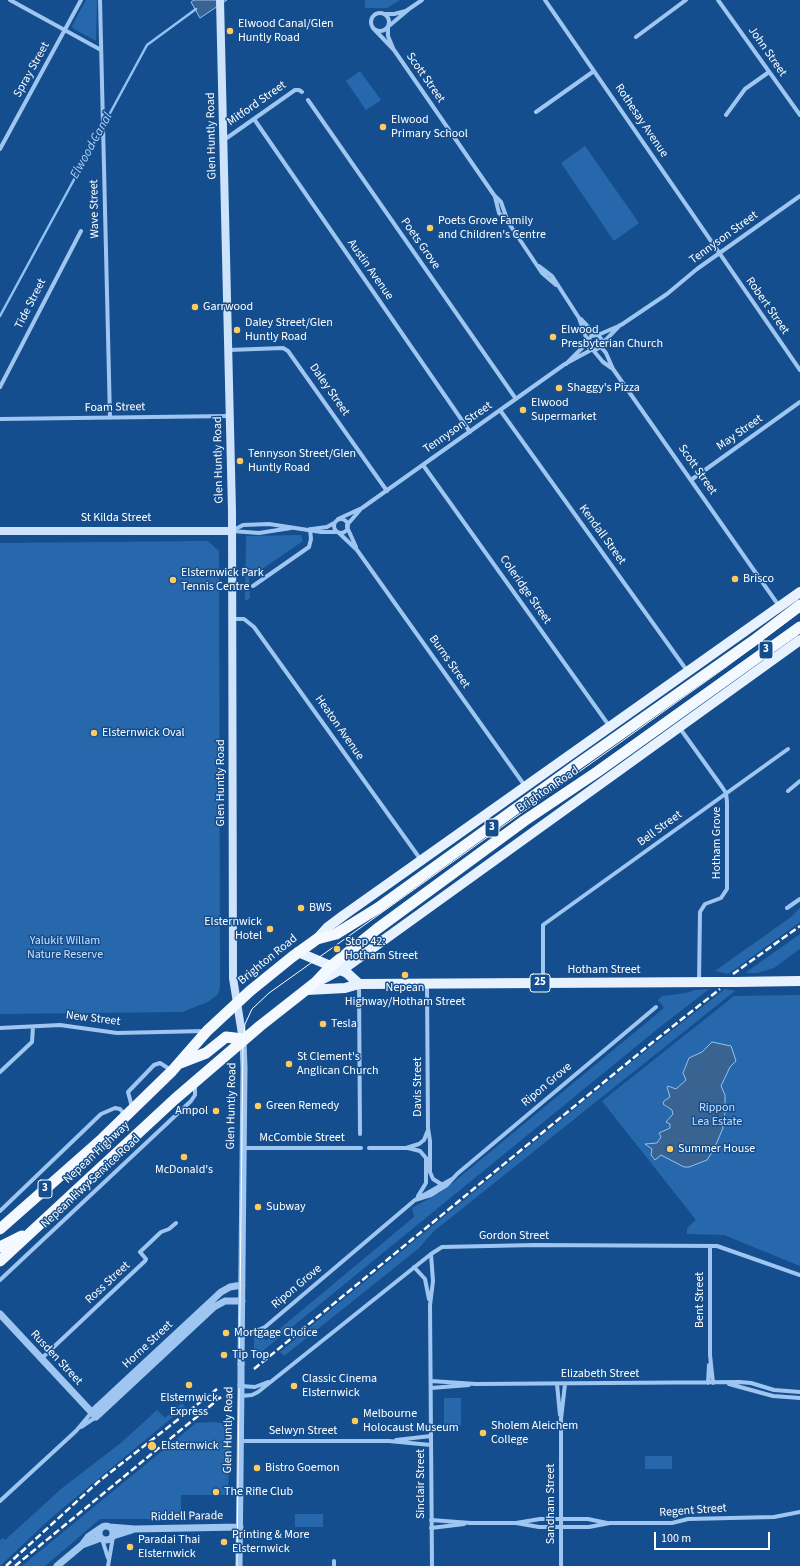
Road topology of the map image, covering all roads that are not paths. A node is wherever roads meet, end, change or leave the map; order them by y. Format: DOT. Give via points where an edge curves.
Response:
graph roads {
  1 [pos="10,0"];
  2 [pos="81,0"];
  3 [pos="100,0"];
  4 [pos="422,0"];
  5 [pos="545,0"];
  6 [pos="686,0"];
  7 [pos="718,0"];
  8 [pos="221,2"];
  9 [pos="410,9"];
  10 [pos="385,14"];
  11 [pos="388,27"];
  12 [pos="373,28"];
  13 [pos="66,30"];
  14 [pos="636,37"];
  15 [pos="101,50"];
  16 [pos="394,50"];
  17 [pos="594,71"];
  18 [pos="768,72"];
  19 [pos="302,92"];
  20 [pos="308,100"];
  21 [pos="536,112"];
  22 [pos="726,115"];
  23 [pos="800,115"];
  24 [pos="254,119"];
  25 [pos="224,140"];
  26 [pos="0,149"];
  27 [pos="800,196"];
  28 [pos="81,231"];
  29 [pos="719,254"];
  30 [pos="579,318"];
  31 [pos="621,325"];
  32 [pos="597,335"];
  33 [pos="587,342"];
  34 [pos="601,345"];
  35 [pos="229,350"];
  36 [pos="592,350"];
  37 [pos="566,364"];
  38 [pos="613,369"];
  39 [pos="800,370"];
  40 [pos="0,387"];
  41 [pos="516,399"];
  42 [pos="800,402"];
  43 [pos="500,410"];
  44 [pos="230,416"];
  45 [pos="110,418"];
  46 [pos="0,419"];
  47 [pos="470,432"];
  48 [pos="423,465"];
  49 [pos="691,480"];
  50 [pos="387,491"];
  51 [pos="362,508"];
  52 [pos="338,520"];
  53 [pos="334,523"];
  54 [pos="347,526"];
  55 [pos="292,528"];
  56 [pos="310,529"];
  57 [pos="0,531"];
  58 [pos="232,531"];
  59 [pos="338,532"];
  60 [pos="357,550"];
  61 [pos="253,586"];
  62 [pos="800,592"];
  63 [pos="800,605"];
  64 [pos="779,607"];
  65 [pos="232,619"];
  66 [pos="800,626"];
  67 [pos="742,633"];
  68 [pos="800,640"];
  69 [pos="726,660"];
  70 [pos="688,672"];
  71 [pos="734,673"];
  72 [pos="724,695"];
  73 [pos="661,707"];
  74 [pos="634,710"];
  75 [pos="679,726"];
  76 [pos="610,727"];
  77 [pos="788,749"];
  78 [pos="800,781"];
  79 [pos="525,787"];
  80 [pos="788,791"];
  81 [pos="726,793"];
  82 [pos="562,796"];
  83 [pos="583,796"];
  84 [pos="503,804"];
  85 [pos="493,826"];
  86 [pos="501,839"];
  87 [pos="421,861"];
  88 [pos="800,899"];
  89 [pos="787,908"];
  90 [pos="317,939"];
  91 [pos="298,952"];
  92 [pos="336,968"];
  93 [pos="800,981"];
  94 [pos="699,982"];
  95 [pos="542,983"];
  96 [pos="359,984"];
  97 [pos="427,984"];
  98 [pos="307,990"];
  99 [pos="236,1004"];
  100 [pos="656,1007"];
  101 [pos="33,1027"];
  102 [pos="0,1028"];
  103 [pos="207,1031"];
  104 [pos="243,1039"];
  105 [pos="175,1067"];
  106 [pos="0,1072"];
  107 [pos="195,1081"];
  108 [pos="129,1112"];
  109 [pos="154,1118"];
  110 [pos="166,1125"];
  111 [pos="428,1128"];
  112 [pos="360,1134"];
  113 [pos="244,1148"];
  114 [pos="361,1148"];
  115 [pos="369,1148"];
  116 [pos="406,1148"];
  117 [pos="452,1179"];
  118 [pos="441,1184"];
  119 [pos="415,1200"];
  120 [pos="0,1211"];
  121 [pos="176,1223"];
  122 [pos="0,1228"];
  123 [pos="30,1232"];
  124 [pos="710,1246"];
  125 [pos="0,1247"];
  126 [pos="431,1254"];
  127 [pos="0,1261"];
  128 [pos="414,1267"];
  129 [pos="800,1275"];
  130 [pos="0,1280"];
  131 [pos="242,1285"];
  132 [pos="242,1301"];
  133 [pos="430,1305"];
  134 [pos="204,1312"];
  135 [pos="0,1314"];
  136 [pos="242,1332"];
  137 [pos="710,1354"];
  138 [pos="42,1358"];
  139 [pos="431,1381"];
  140 [pos="270,1382"];
  141 [pos="708,1383"];
  142 [pos="713,1383"];
  143 [pos="725,1383"];
  144 [pos="476,1384"];
  145 [pos="557,1384"];
  146 [pos="565,1384"];
  147 [pos="241,1385"];
  148 [pos="431,1388"];
  149 [pos="800,1392"];
  150 [pos="241,1396"];
  151 [pos="800,1398"];
  152 [pos="94,1414"];
  153 [pos="561,1419"];
  154 [pos="431,1436"];
  155 [pos="240,1441"];
  156 [pos="389,1441"];
  157 [pos="431,1445"];
  158 [pos="0,1501"];
  159 [pos="800,1512"];
  160 [pos="561,1519"];
  161 [pos="431,1520"];
  162 [pos="471,1523"];
  163 [pos="516,1523"];
  164 [pos="610,1523"];
  165 [pos="110,1527"];
  166 [pos="240,1527"];
  167 [pos="561,1527"];
  168 [pos="101,1528"];
  169 [pos="431,1528"];
  170 [pos="134,1529"];
  171 [pos="113,1537"];
  172 [pos="102,1539"];
  173 [pos="82,1545"];
  174 [pos="108,1560"];
  175 [pos="334,1560"];
  176 [pos="57,1566"];
  177 [pos="108,1566"];
  178 [pos="239,1566"];
  179 [pos="334,1566"];
  180 [pos="432,1566"];
  181 [pos="561,1566"];
  1 -- 13 [label="street"];
  2 -- 13 [label="street, Spray Street"];
  3 -- 15 [label="street, Wave Street"];
  4 -- 9 [label="street"];
  5 -- 17 [label="street, Rothesay Avenue"];
  6 -- 14 [label="street"];
  7 -- 18 [label="street, John Street"];
  8 -- 25 [label="main road, Glen Huntly Road"];
  9 -- 10 [label="street"];
  9 -- 11 [label="street"];
  10 -- 11 [label="street" via="390,20"];
  10 -- 12 [label="street" via="374,15 371,21"];
  11 -- 12 [label="street" via="381,32"];
  11 -- 16 [label="street, Scott Street" via="388,35"];
  12 -- 16 [label="street, Scott Street"];
  13 -- 15 [label="street"];
  13 -- 26 [label="street, Spray Street"];
  15 -- 45 [label="street, Wave Street"];
  16 -- 30 [label="street, Scott Street" via="494,195 500,213 537,264 551,275"];
  17 -- 21 [label="street"];
  17 -- 29 [label="street, Rothesay Avenue"];
  18 -- 22 [label="street" via="745,88"];
  18 -- 23 [label="street, John Street"];
  19 -- 24 [label="street, Mitford Street" via="295,90"];
  20 -- 41 [label="street, Poets Grove"];
  24 -- 25 [label="street, Mitford Street"];
  24 -- 47 [label="street, Austin Avenue"];
  25 -- 35 [label="main road, Glen Huntly Road"];
  27 -- 29 [label="street, Tennyson Street"];
  28 -- 40 [label="street, Tide Street"];
  29 -- 31 [label="street, Tennyson Street"];
  29 -- 39 [label="street, Robert Street"];
  30 -- 32 [label="street"];
  30 -- 33 [label="street"];
  31 -- 32 [label="street"];
  31 -- 34 [label="street"];
  32 -- 33 [label="street" via="591,336"];
  32 -- 34 [label="street" via="602,340"];
  33 -- 36 [label="street"];
  33 -- 37 [label="street, Tennyson Street"];
  34 -- 36 [label="street"];
  34 -- 38 [label="street"];
  35 -- 44 [label="main road, Glen Huntly Road"];
  35 -- 50 [label="street, Daley Street" via="282,348 288,351"];
  36 -- 37 [label="street, Tennyson Street"];
  36 -- 38 [label="street, Scott Street"];
  37 -- 41 [label="street, Tennyson Street"];
  38 -- 49 [label="street, Scott Street"];
  41 -- 43 [label="street, Tennyson Street"];
  42 -- 49 [label="street, May Street"];
  43 -- 47 [label="street, Tennyson Street"];
  43 -- 70 [label="street, Kendall Street"];
  44 -- 45 [label="street, Foam Street"];
  44 -- 58 [label="main road, Glen Huntly Road"];
  45 -- 46 [label="street, Foam Street"];
  47 -- 48 [label="street, Tennyson Street"];
  48 -- 50 [label="street, Tennyson Street"];
  48 -- 76 [label="street, Coleridge Street"];
  49 -- 64 [label="street, Scott Street"];
  50 -- 51 [label="street, Tennyson Street"];
  51 -- 52 [label="street, Tennyson Street"];
  51 -- 54 [label="street, Tennyson Street"];
  52 -- 53 [label="street, Tennyson Street"];
  52 -- 54 [label="street" via="345,520"];
  53 -- 56 [label="street, Tennyson Street" via="327,527"];
  53 -- 59 [label="street" via="334,528"];
  54 -- 59 [label="street, Tennyson Street" via="344,532"];
  54 -- 60 [label="street, Burns Street"];
  55 -- 56 [label="street, St Kilda Street"];
  55 -- 58 [label="street, St Kilda Street" via="260,533"];
  55 -- 58 [label="street, St Kilda Street" via="273,524 243,525"];
  56 -- 59 [label="street"];
  56 -- 61 [label="street" via="309,547"];
  57 -- 58 [label="main road, St Kilda Street"];
  58 -- 65 [label="main road, Glen Huntly Road"];
  59 -- 60 [label="street, Burns Street"];
  60 -- 79 [label="street, Burns Street"];
  62 -- 64 [label="main road, Brighton Road"];
  63 -- 69 [label="highway, Brighton Road / 3"];
  64 -- 67 [label="main road, Brighton Road"];
  65 -- 87 [label="street, Heaton Avenue" via="247,620 254,626"];
  65 -- 99 [label="main road, Glen Huntly Road" via="232,923"];
  66 -- 71 [label="highway, Brighton Road / 3"];
  67 -- 69 [label="main road"];
  67 -- 70 [label="main road, Brighton Road"];
  68 -- 72 [label="main road, Brighton Road"];
  69 -- 71 [label="highway"];
  69 -- 73 [label="highway, Brighton Road / 3"];
  70 -- 74 [label="main road, Brighton Road"];
  71 -- 72 [label="main road"];
  71 -- 82 [label="highway, Brighton Road / 3"];
  72 -- 75 [label="main road, Brighton Road"];
  73 -- 74 [label="main road"];
  73 -- 85 [label="highway, Brighton Road / 3"];
  74 -- 76 [label="main road, Brighton Road"];
  75 -- 81 [label="street, Hotham Grove"];
  75 -- 83 [label="main road, Brighton Road"];
  76 -- 79 [label="main road, Brighton Road"];
  77 -- 81 [label="street, Bell Street"];
  78 -- 80 [label="street"];
  79 -- 84 [label="main road, Brighton Road"];
  81 -- 94 [label="street, Hotham Grove" via="728,887 723,896 706,903 700,912"];
  81 -- 95 [label="street, Bell Street" via="543,925"];
  82 -- 83 [label="main road"];
  82 -- 86 [label="highway, Brighton Road / 3"];
  83 -- 92 [label="main road, Brighton Road"];
  84 -- 85 [label="main road"];
  84 -- 87 [label="main road, Brighton Road"];
  85 -- 86 [label="highway"];
  85 -- 90 [label="highway, Brighton Road / 3" via="368,915 336,934"];
  86 -- 92 [label="highway, Brighton Road / 3" via="388,920"];
  87 -- 90 [label="main road, Brighton Road" via="338,920"];
  88 -- 89 [label="street"];
  90 -- 91 [label="highway, Brighton Road / 3"];
  91 -- 92 [label="main road"];
  91 -- 99 [label="highway, Brighton Road / 3"];
  92 -- 96 [label="main road" via="352,976"];
  92 -- 98 [label="highway, Brighton Road / 3"];
  93 -- 94 [label="main road, Hotham Street / 25, bridge"];
  94 -- 95 [label="main road, Hotham Street / 25"];
  95 -- 97 [label="main road, Hotham Street / 25"];
  96 -- 97 [label="main road, Hotham Street / 25"];
  96 -- 98 [label="main road, Hotham Street / 25" via="345,988"];
  96 -- 112 [label="street"];
  97 -- 111 [label="street, Davis Street"];
  98 -- 104 [label="highway, Brighton Road / 3"];
  99 -- 103 [label="highway, Nepean Highway / 3"];
  99 -- 104 [label="main road, Glen Huntly Road"];
  100 -- 117 [label="street, Ripon Grove"];
  101 -- 102 [label="street, New Street"];
  101 -- 103 [label="street, New Street" via="60,1025 117,1033"];
  101 -- 106 [label="street" via="32,1042"];
  103 -- 105 [label="highway, Nepean Highway / 3"];
  104 -- 105 [label="highway" via="226,1037 206,1053"];
  104 -- 107 [label="highway, Nepean Highway / 3"];
  104 -- 113 [label="street, Glen Huntly Road"];
  105 -- 108 [label="highway, Nepean Highway / 3"];
  105 -- 108 [label="street, Nepean Highway" via="160,1063 154,1065 128,1092"];
  107 -- 109 [label="highway, Nepean Highway / 3"];
  107 -- 110 [label="street, Nepean Hwy Service Road" via="194,1098"];
  108 -- 120 [label="street" via="116,1108 106,1110"];
  108 -- 122 [label="highway, Nepean Highway / 3" via="80,1159"];
  109 -- 110 [label="street"];
  109 -- 123 [label="highway, Nepean Highway / 3"];
  110 -- 130 [label="street, Nepean Hwy Service Road"];
  111 -- 116 [label="street" via="423,1142"];
  111 -- 118 [label="street, Davis Street" via="431,1175 434,1181"];
  113 -- 114 [label="street, McCombie Street"];
  113 -- 131 [label="street, Glen Huntly Road"];
  115 -- 116 [label="street"];
  116 -- 119 [label="street" via="420,1151 426,1160 426,1183"];
  117 -- 118 [label="street, Ripon Grove"];
  117 -- 119 [label="street, Ripon Grove" via="438,1192"];
  118 -- 119 [label="street, Ripon Grove"];
  119 -- 136 [label="street, Ripon Grove" via="265,1327"];
  121 -- 138 [label="street, Ross Street" via="161,1232 140,1252 145,1261"];
  123 -- 125 [label="highway"];
  123 -- 127 [label="highway, Nepean Highway / 3"];
  124 -- 126 [label="street, Gordon Street" via="450,1247 440,1248"];
  124 -- 129 [label="street, Gordon Street" via="722,1247"];
  124 -- 137 [label="street, Bent Street"];
  126 -- 128 [label="street, Gordon Street"];
  126 -- 133 [label="street, Sinclair Street" via="433,1281"];
  128 -- 133 [label="street, Sinclair Street" via="425,1279"];
  128 -- 140 [label="street, Gordon Street"];
  131 -- 132 [label="street, Glen Huntly Road"];
  131 -- 134 [label="street, Horne Street" via="226,1288"];
  132 -- 134 [label="street, Horne Street" via="224,1302"];
  132 -- 136 [label="street, Glen Huntly Road"];
  133 -- 139 [label="street, Sinclair Street"];
  134 -- 152 [label="street, Horne Street"];
  135 -- 138 [label="street, Rusden Street"];
  136 -- 147 [label="street, Glen Huntly Road, bridge"];
  137 -- 141 [label="street, Bent Street"];
  137 -- 142 [label="street, Bent Street"];
  138 -- 152 [label="street, Rusden Street"];
  139 -- 144 [label="street, Elizabeth Street"];
  139 -- 148 [label="street, Sinclair Street"];
  140 -- 147 [label="street, Gordon Street" via="255,1387"];
  140 -- 150 [label="street, Gordon Street" via="257,1394"];
  141 -- 142 [label="street, Elizabeth Street"];
  141 -- 146 [label="street, Elizabeth Street"];
  142 -- 143 [label="street, Elizabeth Street"];
  143 -- 149 [label="street, Elizabeth Street" via="751,1383 774,1390"];
  143 -- 151 [label="street, Elizabeth Street" via="773,1396"];
  144 -- 145 [label="street, Elizabeth Street"];
  144 -- 148 [label="street, Elizabeth Street"];
  145 -- 146 [label="street, Elizabeth Street"];
  145 -- 153 [label="street, Sandham Street"];
  146 -- 153 [label="street, Sandham Street"];
  147 -- 150 [label="street, Glen Huntly Road"];
  148 -- 154 [label="street, Sinclair Street"];
  150 -- 155 [label="street, Glen Huntly Road"];
  152 -- 158 [label="street, Horne Street"];
  153 -- 160 [label="street, Sandham Street"];
  154 -- 156 [label="street, Selwyn Street"];
  154 -- 157 [label="street, Sinclair Street"];
  155 -- 156 [label="street, Selwyn Street"];
  155 -- 166 [label="street, Glen Huntly Road"];
  156 -- 157 [label="street, Selwyn Street"];
  157 -- 161 [label="street, Sinclair Street"];
  159 -- 164 [label="street, Regent Street" via="774,1517 688,1518 672,1523"];
  160 -- 163 [label="street, Regent Street"];
  160 -- 164 [label="street, Regent Street" via="588,1519"];
  160 -- 167 [label="street, Sandham Street"];
  161 -- 162 [label="street, Regent Street"];
  161 -- 169 [label="street, Sinclair Street"];
  162 -- 163 [label="street, Regent Street"];
  162 -- 169 [label="street, Regent Street"];
  163 -- 167 [label="street, Regent Street"];
  164 -- 167 [label="street, Regent Street" via="589,1527"];
  165 -- 168 [label="street"];
  165 -- 170 [label="street, Riddell Parade"];
  165 -- 171 [label="street" via="114,1531"];
  166 -- 170 [label="street, Riddell Parade"];
  166 -- 178 [label="street, Glen Huntly Road"];
  167 -- 181 [label="street, Sandham Street"];
  168 -- 172 [label="street" via="99,1534"];
  168 -- 173 [label="street"];
  169 -- 180 [label="street, Sinclair Street"];
  170 -- 171 [label="street, Riddell Parade"];
  171 -- 172 [label="street" via="108,1540"];
  171 -- 174 [label="street"];
  172 -- 173 [label="street"];
  172 -- 174 [label="street"];
  173 -- 176 [label="street"];
  174 -- 177 [label="street"];
  175 -- 179 [label="street"];
}
